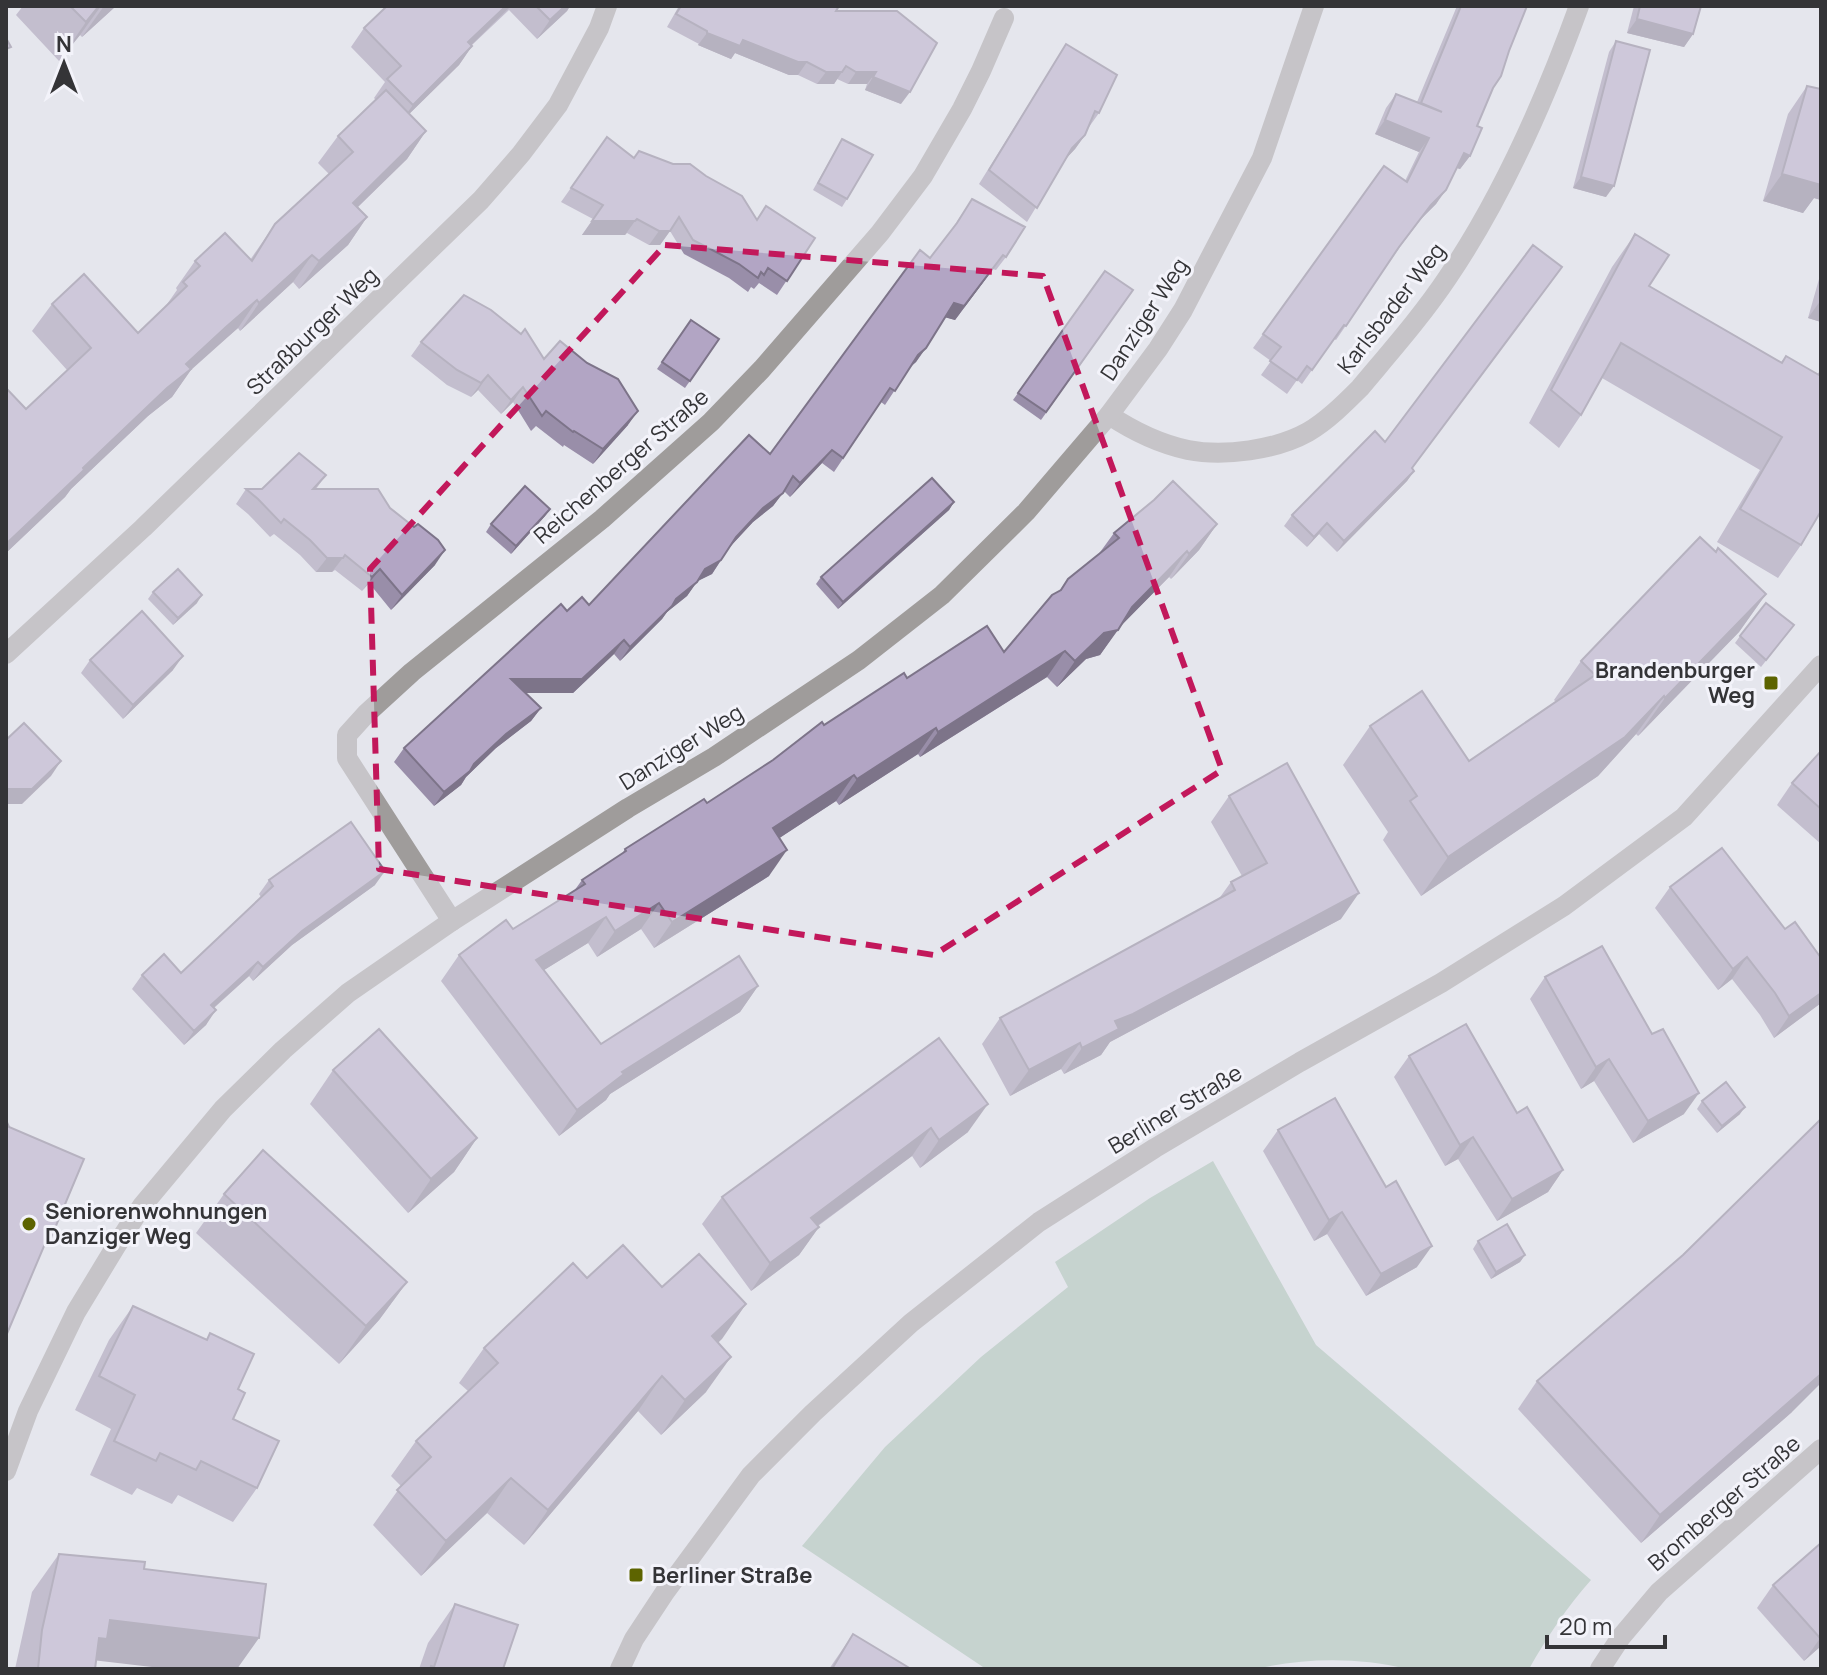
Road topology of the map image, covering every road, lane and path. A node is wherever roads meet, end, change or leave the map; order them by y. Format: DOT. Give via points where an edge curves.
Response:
graph roads {
  1 [pos="607,6"];
  2 [pos="1314,6"];
  3 [pos="1579,6"];
  4 [pos="1004,18"];
  5 [pos="1109,415"];
  6 [pos="6,654"];
  7 [pos="1821,665"];
  8 [pos="452,921"];
  9 [pos="1821,1449"];
  10 [pos="6,1471"];
  11 [pos="620,1669"];
  12 [pos="1600,1669"];
  1 -- 6 [label="street, Straßburger Weg" via="558,105 481,200"];
  2 -- 5 [label="street, Danziger Weg" via="1262,158 1243,196 1183,310"];
  3 -- 5 [label="street, Karlsbader Weg" via="1527,135 1474,237 1447,280 1344,404 1291,439 1266,448 1220,452 1159,441"];
  4 -- 8 [label="street, Reichenberger Straße" via="962,109 923,176 762,369 602,519 412,672 347,735 347,758"];
  5 -- 8 [label="street, Danziger Weg" via="1005,533 942,595 871,651 714,757"];
  7 -- 11 [label="street, Berliner Straße" via="1684,817 1564,906 1155,1148 1052,1214 911,1323 751,1475 665,1592"];
  8 -- 10 [label="street, Danziger Weg" via="348,993 283,1050 223,1109 142,1206 76,1312 28,1411"];
  9 -- 12 [label="street, Bromberger Straße" via="1659,1592"];
}
